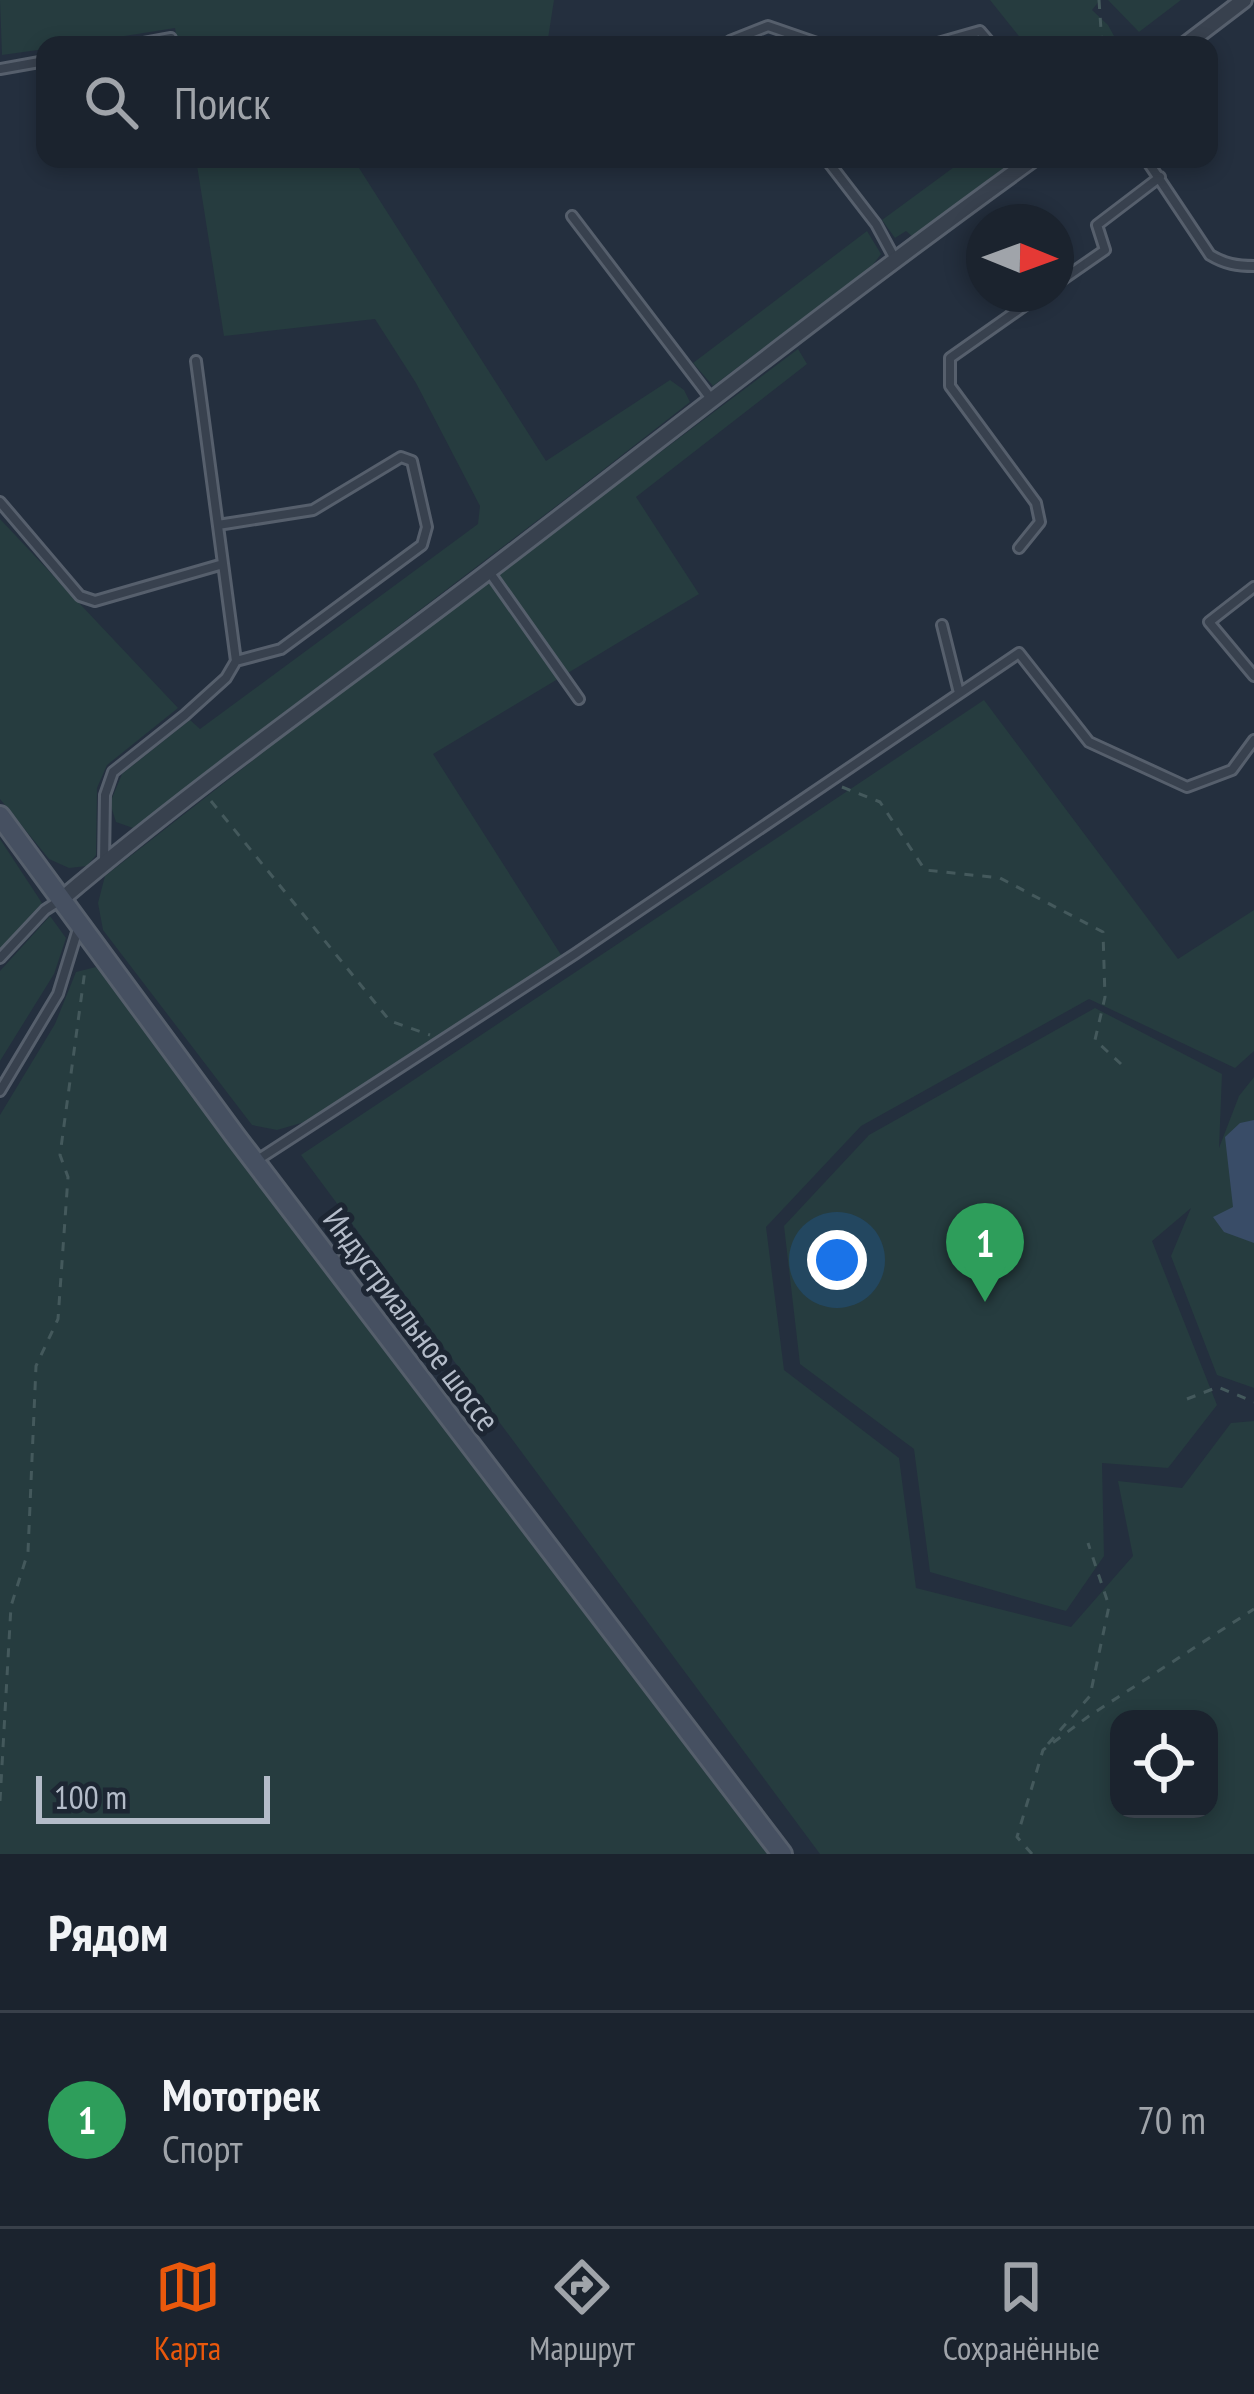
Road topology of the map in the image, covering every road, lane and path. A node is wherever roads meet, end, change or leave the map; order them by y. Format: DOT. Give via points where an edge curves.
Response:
graph roads {
  1 [pos="1099,0"];
  2 [pos="1244,0"];
  3 [pos="743,36"];
  4 [pos="797,36"];
  5 [pos="1101,36"];
  6 [pos="1197,36"];
  7 [pos="36,63"];
  8 [pos="0,69"];
  9 [pos="833,168"];
  10 [pos="1021,168"];
  11 [pos="1153,168"];
  12 [pos="1160,177"];
  13 [pos="572,217"];
  14 [pos="895,259"];
  15 [pos="1254,266"];
  16 [pos="1074,272"];
  17 [pos="1015,312"];
  18 [pos="196,361"];
  19 [pos="712,400"];
  20 [pos="0,502"];
  21 [pos="218,525"];
  22 [pos="1019,548"];
  23 [pos="223,564"];
  24 [pos="489,571"];
  25 [pos="1254,587"];
  26 [pos="942,625"];
  27 [pos="236,661"];
  28 [pos="1254,676"];
  29 [pos="959,693"];
  30 [pos="579,699"];
  31 [pos="1254,740"];
  32 [pos="829,782"];
  33 [pos="201,789"];
  34 [pos="0,816"];
  35 [pos="104,863"];
  36 [pos="62,898"];
  37 [pos="80,922"];
  38 [pos="0,958"];
  39 [pos="85,970"];
  40 [pos="443,1040"];
  41 [pos="1121,1064"];
  42 [pos="0,1091"];
  43 [pos="255,1162"];
  44 [pos="1187,1399"];
  45 [pos="1254,1402"];
  46 [pos="1088,1543"];
  47 [pos="1254,1609"];
  48 [pos="1043,1750"];
  49 [pos="0,1802"];
  50 [pos="782,1854"];
  51 [pos="1032,1854"];
  1 -- 5 [label="path"];
  2 -- 6 [label="street"];
  3 -- 4 [label="lane" via="768,26"];
  7 -- 8 [label="lane"];
  9 -- 14 [label="lane"];
  10 -- 14 [label="street"];
  11 -- 12 [label="lane"];
  12 -- 15 [label="lane" via="1210,255"];
  12 -- 16 [label="lane" via="1097,224 1105,250"];
  13 -- 19 [label="lane"];
  14 -- 19 [label="street"];
  17 -- 22 [label="lane" via="950,358 950,386 1036,503 1040,522"];
  18 -- 21 [label="lane"];
  19 -- 24 [label="street"];
  20 -- 23 [label="lane" via="80,596 95,601"];
  21 -- 23 [label="lane"];
  21 -- 27 [label="lane" via="313,510 401,457 412,461 427,527 422,545 281,649"];
  23 -- 27 [label="lane"];
  24 -- 30 [label="lane"];
  24 -- 33 [label="street"];
  25 -- 28 [label="lane" via="1209,622"];
  26 -- 29 [label="lane"];
  27 -- 35 [label="lane" via="112,772"];
  29 -- 31 [label="lane" via="1019,653 1089,742 1186,788 1232,770"];
  29 -- 32 [label="lane"];
  32 -- 40 [label="lane"];
  32 -- 41 [label="path" via="880,802 925,869 1000,878 1102,932 1105,997 1095,1040"];
  33 -- 35 [label="street"];
  33 -- 40 [label="path" via="390,1021"];
  34 -- 36 [label="main road, Индустриальное шоссе"];
  35 -- 36 [label="street"];
  36 -- 37 [label="main road, Индустриальное шоссе"];
  36 -- 38 [label="lane"];
  37 -- 42 [label="lane" via="58,994"];
  37 -- 43 [label="main road, Индустриальное шоссе"];
  39 -- 49 [label="path" via="60,1155 68,1177 58,1318 36,1366 28,1552 11,1606"];
  40 -- 43 [label="lane"];
  43 -- 50 [label="main road, Индустриальное шоссе"];
  44 -- 45 [label="path" via="1218,1387"];
  46 -- 48 [label="path" via="1109,1606 1095,1674 1090,1696"];
  47 -- 48 [label="path"];
  48 -- 51 [label="path" via="1017,1838"];
}
